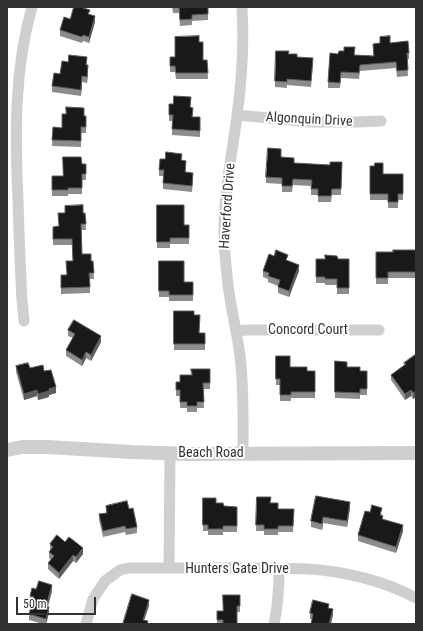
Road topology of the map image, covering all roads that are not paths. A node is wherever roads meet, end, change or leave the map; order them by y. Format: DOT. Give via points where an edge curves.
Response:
graph roads {
  1 [pos="32,7"];
  2 [pos="242,7"];
  3 [pos="237,115"];
  4 [pos="381,121"];
  5 [pos="24,321"];
  6 [pos="236,330"];
  7 [pos="379,330"];
  8 [pos="7,450"];
  9 [pos="170,453"];
  10 [pos="243,453"];
  11 [pos="416,453"];
  12 [pos="169,568"];
  13 [pos="279,569"];
  14 [pos="416,598"];
  15 [pos="86,624"];
  16 [pos="274,624"];
  1 -- 5 [label="street" via="22,53 16,115 16,172"];
  2 -- 3 [label="street, Haverford Drive" via="242,76"];
  3 -- 4 [label="street, Algonquin Drive" via="311,122"];
  3 -- 6 [label="street, Haverford Drive" via="224,228 228,284"];
  6 -- 7 [label="street, Concord Court"];
  6 -- 10 [label="street, Haverford Drive" via="243,389"];
  8 -- 9 [label="street, Beach Road" via="48,447"];
  9 -- 10 [label="street, Beach Road"];
  9 -- 12 [label="street"];
  10 -- 11 [label="street, Beach Road"];
  12 -- 13 [label="street, Hunters Gate Drive"];
  12 -- 15 [label="street, Hunters Gate Drive" via="129,568 120,570 105,580 93,599"];
  13 -- 14 [label="street, Hunters Gate Drive" via="309,569 356,576 398,589"];
  13 -- 16 [label="street" via="278,603"];
}
